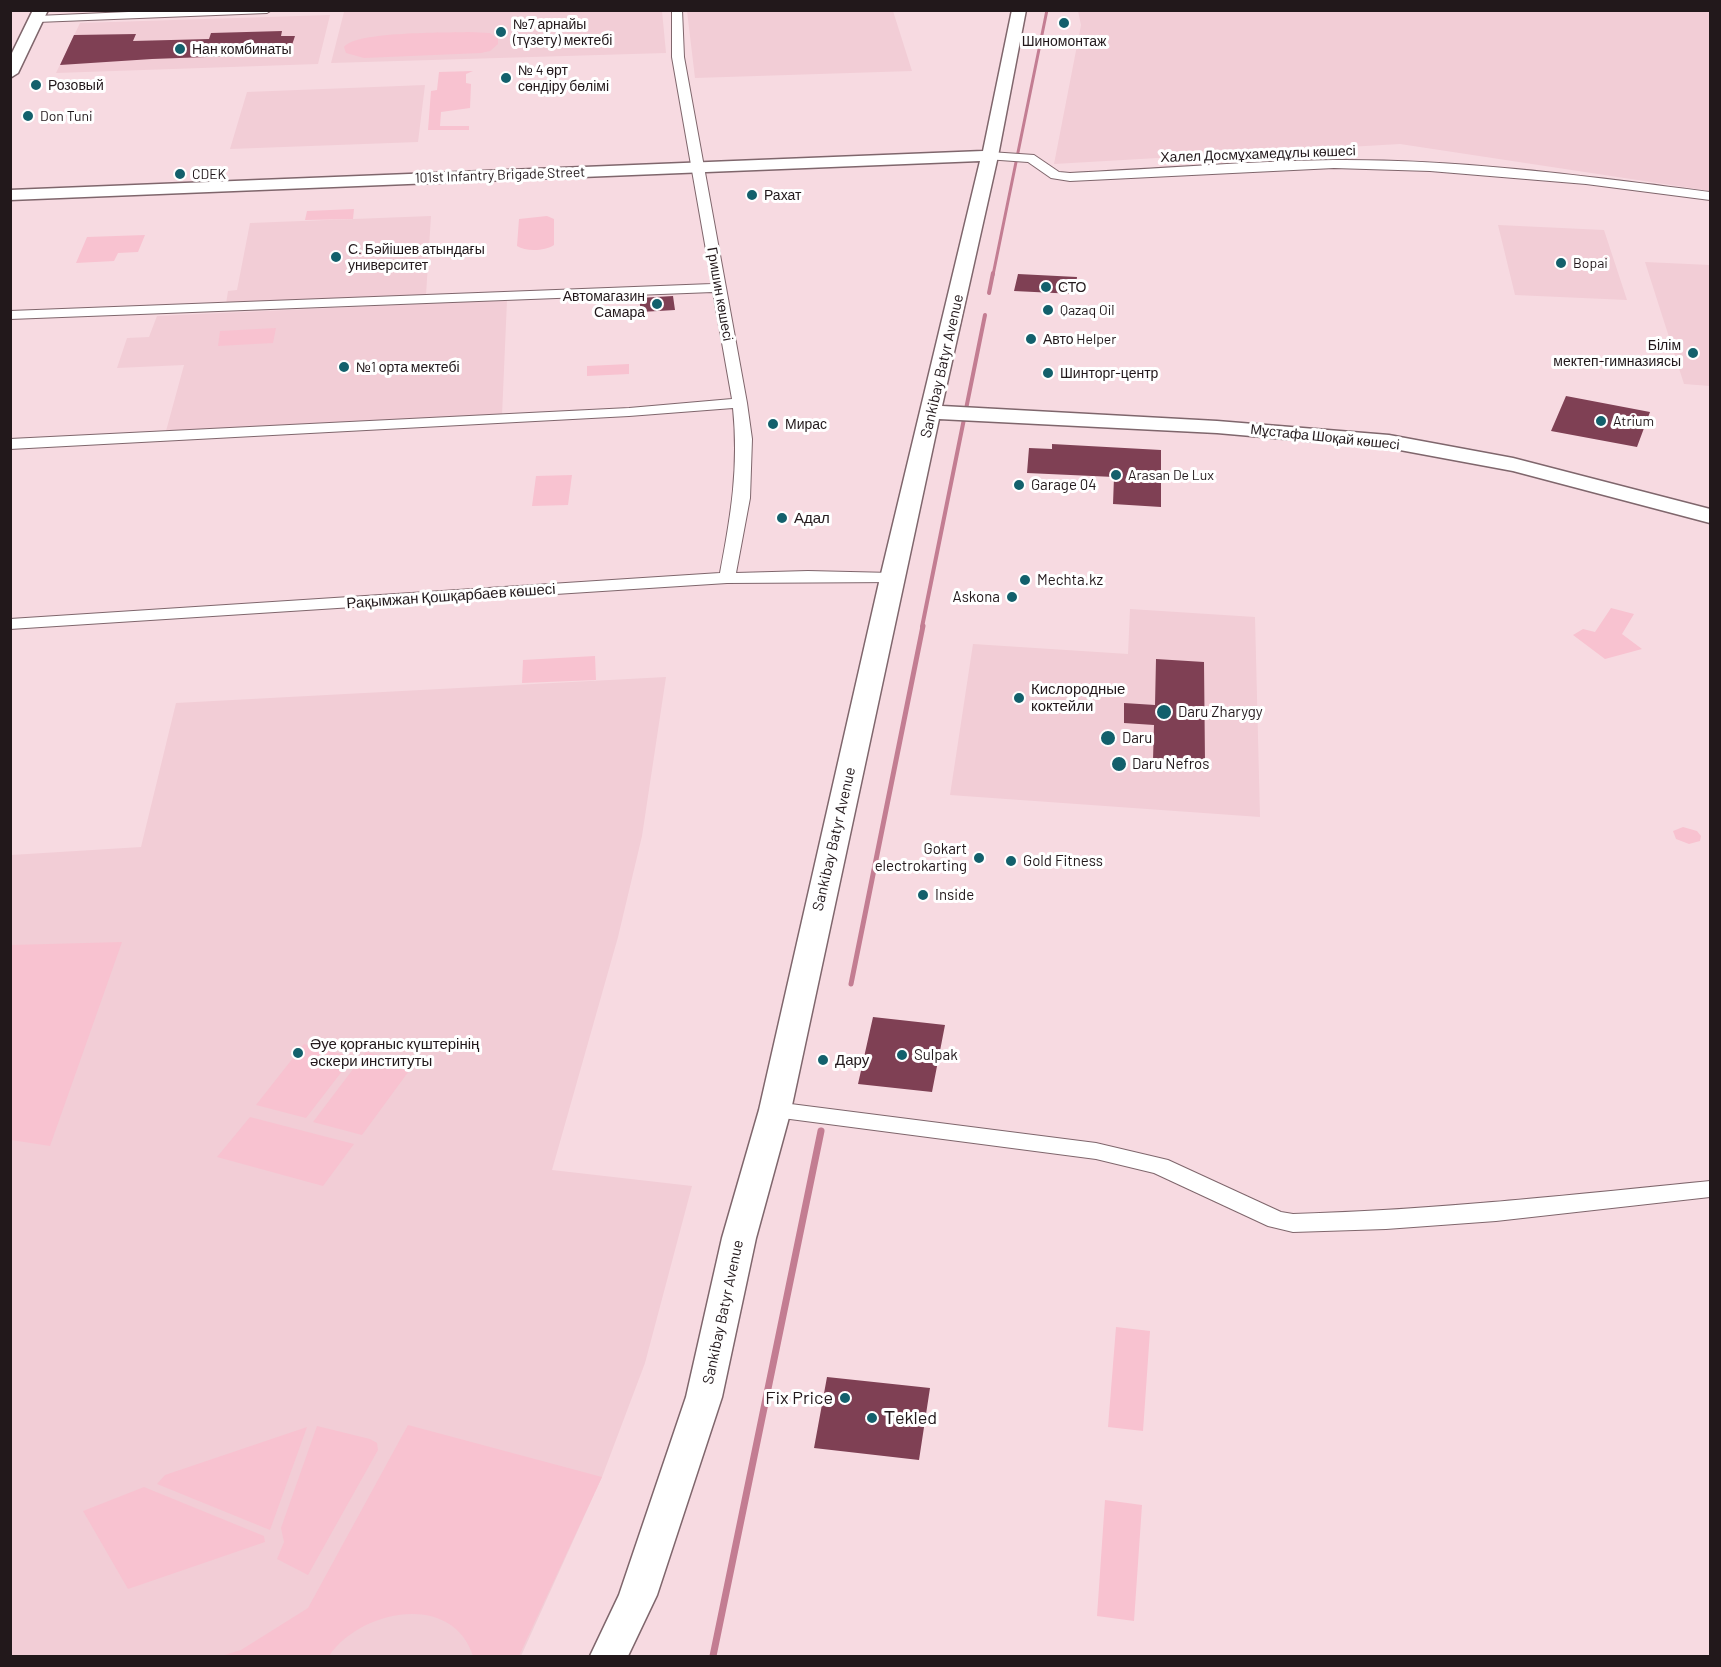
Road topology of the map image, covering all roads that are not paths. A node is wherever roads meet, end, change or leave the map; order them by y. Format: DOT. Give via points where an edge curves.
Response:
graph roads {
  1 [pos="267,10"];
  2 [pos="677,10"];
  3 [pos="1019,10"];
  4 [pos="193,12"];
  5 [pos="39,15"];
  6 [pos="10,73"];
  7 [pos="998,156"];
  8 [pos="698,168"];
  9 [pos="10,195"];
  10 [pos="1710,196"];
  11 [pos="719,288"];
  12 [pos="10,315"];
  13 [pos="740,403"];
  14 [pos="931,412"];
  15 [pos="10,444"];
  16 [pos="1710,516"];
  17 [pos="728,578"];
  18 [pos="892,578"];
  19 [pos="10,624"];
  20 [pos="775,1110"];
  21 [pos="1710,1189"];
  22 [pos="609,1656"];
  1 -- 4 [label="street"];
  2 -- 8 [label="street, Гришин көшесі" via="678,57"];
  3 -- 7 [label="main road, Sankibay Batyr Avenue"];
  4 -- 5 [label="street"];
  5 -- 6 [label="main road"];
  7 -- 8 [label="main road, 101st Infantry Brigade Street"];
  7 -- 10 [label="street, Халел Досмұхамедұлы көшесі" via="1022,157 1039,162 1055,175 1070,177 1334,164 1430,167 1606,182"];
  7 -- 14 [label="main road, Sankibay Batyr Avenue"];
  8 -- 9 [label="main road, 101st Infantry Brigade Street"];
  8 -- 11 [label="street, Гришин көшесі"];
  11 -- 12 [label="street"];
  11 -- 13 [label="street, Гришин көшесі"];
  13 -- 15 [label="street"];
  13 -- 17 [label="street, Гришин көшесі" via="744,439 742,498"];
  14 -- 16 [label="main road, Мұстафа Шоқай көшесі" via="1286,431 1397,443 1507,463"];
  14 -- 18 [label="main road, Sankibay Batyr Avenue"];
  17 -- 18 [label="street, Рақымжан Қошқарбаев көшесі"];
  17 -- 19 [label="street, Рақымжан Қошқарбаев көшесі"];
  18 -- 20 [label="main road, Sankibay Batyr Avenue"];
  20 -- 21 [label="street" via="1096,1151 1160,1166 1276,1220 1293,1223 1496,1212"];
  20 -- 22 [label="main road, Sankibay Batyr Avenue" via="739,1238 704,1397 638,1595"];
}
